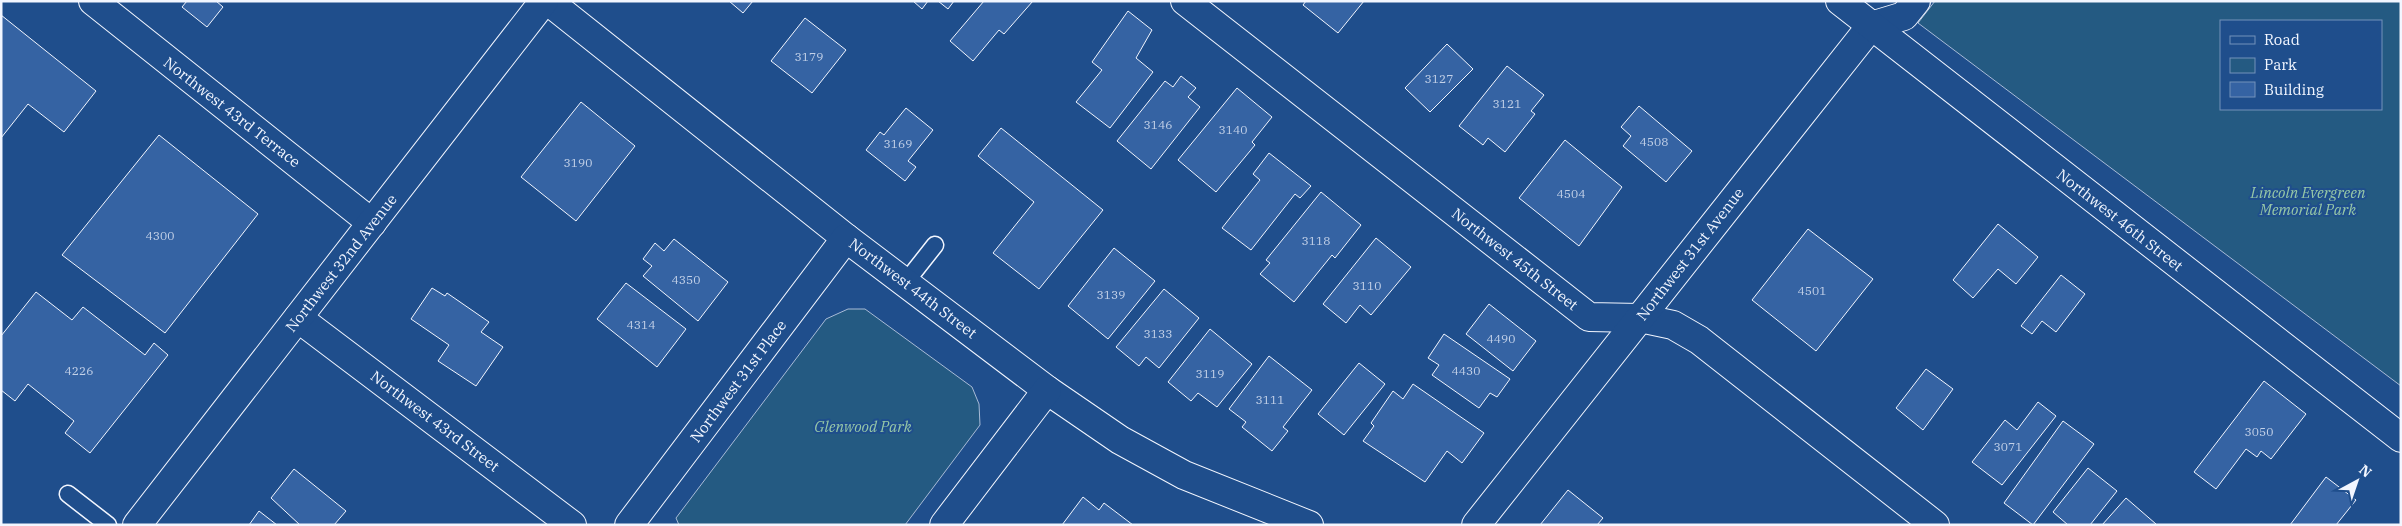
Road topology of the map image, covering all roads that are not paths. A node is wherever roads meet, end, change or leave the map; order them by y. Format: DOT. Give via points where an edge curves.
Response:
graph roads {
  1 [pos="93,1"];
  2 [pos="544,1"];
  3 [pos="548,1"];
  4 [pos="1185,1"];
  5 [pos="1840,1"];
  6 [pos="1916,1"];
  7 [pos="1871,26"];
  8 [pos="372,223"];
  9 [pos="846,238"];
  10 [pos="935,245"];
  11 [pos="905,283"];
  12 [pos="298,318"];
  13 [pos="1640,318"];
  14 [pos="1047,390"];
  15 [pos="2401,438"];
  16 [pos="68,494"];
  17 [pos="108,525"];
  18 [pos="137,525"];
  19 [pos="572,525"];
  20 [pos="629,525"];
  21 [pos="944,525"];
  22 [pos="1309,525"];
  23 [pos="1476,525"];
  24 [pos="1935,525"];
  1 -- 8 [label="street, Northwest 43rd Terrace"];
  2 -- 8 [label="street, Northwest 32nd Avenue"];
  3 -- 9 [label="street, Northwest 44th Street"];
  4 -- 13 [label="street, Northwest 45th Street" via="1589,317"];
  5 -- 7 [label="street, Northwest 46th Street"];
  6 -- 7 [label="street" via="1904,16"];
  7 -- 13 [label="street, Northwest 31st Avenue"];
  7 -- 15 [label="street, Northwest 46th Street"];
  8 -- 12 [label="street, Northwest 32nd Avenue"];
  9 -- 11 [label="street, Northwest 44th Street"];
  9 -- 20 [label="street, Northwest 31st Place"];
  10 -- 11 [label="lane"];
  11 -- 14 [label="street, Northwest 44th Street"];
  12 -- 18 [label="street, Northwest 32nd Avenue"];
  12 -- 19 [label="street, Northwest 43rd Street"];
  13 -- 23 [label="street, Northwest 31st Avenue"];
  13 -- 24 [label="street, Northwest 45th Street" via="1673,325 1699,340"];
  14 -- 21 [label="street"];
  14 -- 22 [label="street, Northwest 44th Street" via="1120,440 1184,475"];
  16 -- 17 [label="lane"];
}
